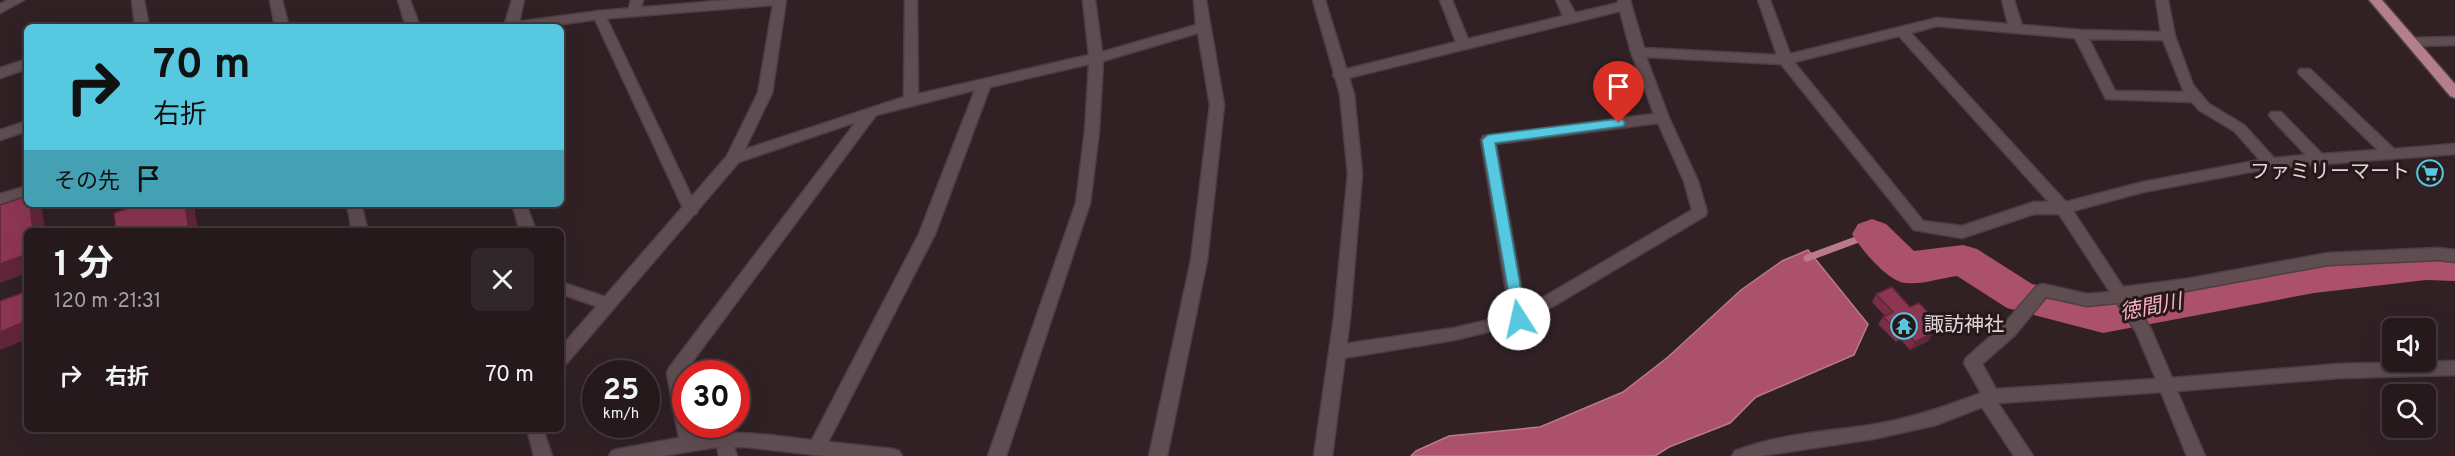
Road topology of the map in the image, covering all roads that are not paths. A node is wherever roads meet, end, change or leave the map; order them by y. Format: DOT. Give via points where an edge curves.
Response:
graph roads {
  1 [pos="18,0"];
  2 [pos="138,0"];
  3 [pos="276,0"];
  4 [pos="404,0"];
  5 [pos="518,0"];
  6 [pos="779,0"];
  7 [pos="911,0"];
  8 [pos="1089,0"];
  9 [pos="1200,0"];
  10 [pos="1319,0"];
  11 [pos="1446,0"];
  12 [pos="1562,0"];
  13 [pos="1764,0"];
  14 [pos="2008,0"];
  15 [pos="2162,0"];
  16 [pos="2375,0"];
  17 [pos="748,2"];
  18 [pos="1625,3"];
  19 [pos="635,6"];
  20 [pos="0,9"];
  21 [pos="599,15"];
  22 [pos="1571,19"];
  23 [pos="141,24"];
  24 [pos="281,24"];
  25 [pos="412,24"];
  26 [pos="511,24"];
  27 [pos="532,24"];
  28 [pos="1203,27"];
  29 [pos="2016,28"];
  30 [pos="1901,30"];
  31 [pos="2080,34"];
  32 [pos="2168,36"];
  33 [pos="2455,41"];
  34 [pos="2410,42"];
  35 [pos="1464,45"];
  36 [pos="1638,52"];
  37 [pos="1096,58"];
  38 [pos="1785,60"];
  39 [pos="24,65"];
  40 [pos="2305,72"];
  41 [pos="0,73"];
  42 [pos="1340,75"];
  43 [pos="985,83"];
  44 [pos="2455,93"];
  45 [pos="2195,97"];
  46 [pos="911,100"];
  47 [pos="871,112"];
  48 [pos="2276,114"];
  49 [pos="1662,118"];
  50 [pos="24,127"];
  51 [pos="0,135"];
  52 [pos="2455,149"];
  53 [pos="2391,154"];
  54 [pos="733,159"];
  55 [pos="2318,159"];
  56 [pos="2271,163"];
  57 [pos="24,192"];
  58 [pos="0,200"];
  59 [pos="355,207"];
  60 [pos="520,207"];
  61 [pos="2063,208"];
  62 [pos="691,210"];
  63 [pos="359,228"];
  64 [pos="527,228"];
  65 [pos="2455,256"];
  66 [pos="564,289"];
  67 [pos="2124,297"];
  68 [pos="608,304"];
  69 [pos="1519,319"];
  70 [pos="1337,351"];
  71 [pos="564,355"];
  72 [pos="2455,368"];
  73 [pos="2166,385"];
  74 [pos="1989,397"];
  75 [pos="536,432"];
  76 [pos="689,444"];
  77 [pos="726,448"];
  78 [pos="816,448"];
  79 [pos="1808,449"];
  80 [pos="543,456"];
  81 [pos="618,456"];
  82 [pos="893,456"];
  83 [pos="997,456"];
  84 [pos="1158,456"];
  85 [pos="1323,456"];
  86 [pos="1741,456"];
  87 [pos="2024,456"];
  88 [pos="2196,456"];
  1 -- 20 [label="street"];
  2 -- 23 [label="street"];
  3 -- 24 [label="street"];
  4 -- 25 [label="street"];
  5 -- 26 [label="street"];
  6 -- 17 [label="street"];
  6 -- 54 [label="street" via="765,93"];
  7 -- 46 [label="street"];
  8 -- 37 [label="street"];
  9 -- 28 [label="street"];
  10 -- 42 [label="street"];
  11 -- 35 [label="street"];
  12 -- 22 [label="street"];
  13 -- 38 [label="street"];
  14 -- 29 [label="street"];
  15 -- 32 [label="street"];
  16 -- 34 [label="main road"];
  17 -- 19 [label="street"];
  18 -- 22 [label="street"];
  18 -- 36 [label="street"];
  19 -- 21 [label="street"];
  21 -- 27 [label="street"];
  21 -- 62 [label="street"];
  22 -- 35 [label="street"];
  28 -- 37 [label="street"];
  28 -- 84 [label="street" via="1215,117 1199,260"];
  29 -- 30 [label="street" via="1937,22"];
  29 -- 31 [label="street"];
  30 -- 38 [label="street"];
  30 -- 61 [label="street"];
  31 -- 32 [label="street"];
  31 -- 45 [label="street" via="2111,96"];
  32 -- 45 [label="street" via="2187,87"];
  33 -- 34 [label="street"];
  34 -- 44 [label="main road"];
  35 -- 42 [label="street"];
  36 -- 38 [label="street"];
  36 -- 49 [label="street"];
  37 -- 43 [label="street"];
  37 -- 83 [label="street" via="1083,203"];
  38 -- 61 [label="street" via="1919,226 1962,232 2034,208"];
  39 -- 41 [label="street"];
  40 -- 53 [label="street"];
  42 -- 70 [label="street" via="1347,94 1355,174"];
  43 -- 46 [label="street"];
  43 -- 78 [label="street" via="927,234"];
  45 -- 56 [label="street" via="2239,128"];
  46 -- 47 [label="street"];
  47 -- 54 [label="street"];
  47 -- 76 [label="street" via="675,374"];
  48 -- 55 [label="street"];
  49 -- 69 [label="street" via="1691,181 1700,212"];
  49 -- 69 [label="street" via="1488,140"];
  50 -- 51 [label="street"];
  52 -- 53 [label="street"];
  53 -- 55 [label="street"];
  54 -- 62 [label="street"];
  55 -- 56 [label="street"];
  56 -- 61 [label="street" via="2143,187"];
  57 -- 58 [label="street"];
  59 -- 63 [label="street"];
  60 -- 64 [label="street"];
  61 -- 67 [label="street"];
  62 -- 68 [label="street"];
  65 -- 67 [label="street" via="2328,259"];
  66 -- 68 [label="street"];
  67 -- 73 [label="street" via="2143,329"];
  67 -- 74 [label="street" via="2087,300 2043,290 1972,363"];
  68 -- 71 [label="street"];
  69 -- 70 [label="street" via="1454,334"];
  70 -- 85 [label="street"];
  72 -- 73 [label="street" via="2339,371"];
  73 -- 74 [label="street"];
  73 -- 88 [label="street"];
  74 -- 79 [label="street" via="1936,418"];
  74 -- 87 [label="street"];
  75 -- 80 [label="street"];
  76 -- 77 [label="street"];
  76 -- 81 [label="street"];
  77 -- 78 [label="street" via="746,440"];
  78 -- 82 [label="street"];
  79 -- 86 [label="street" via="1764,447"];
}
